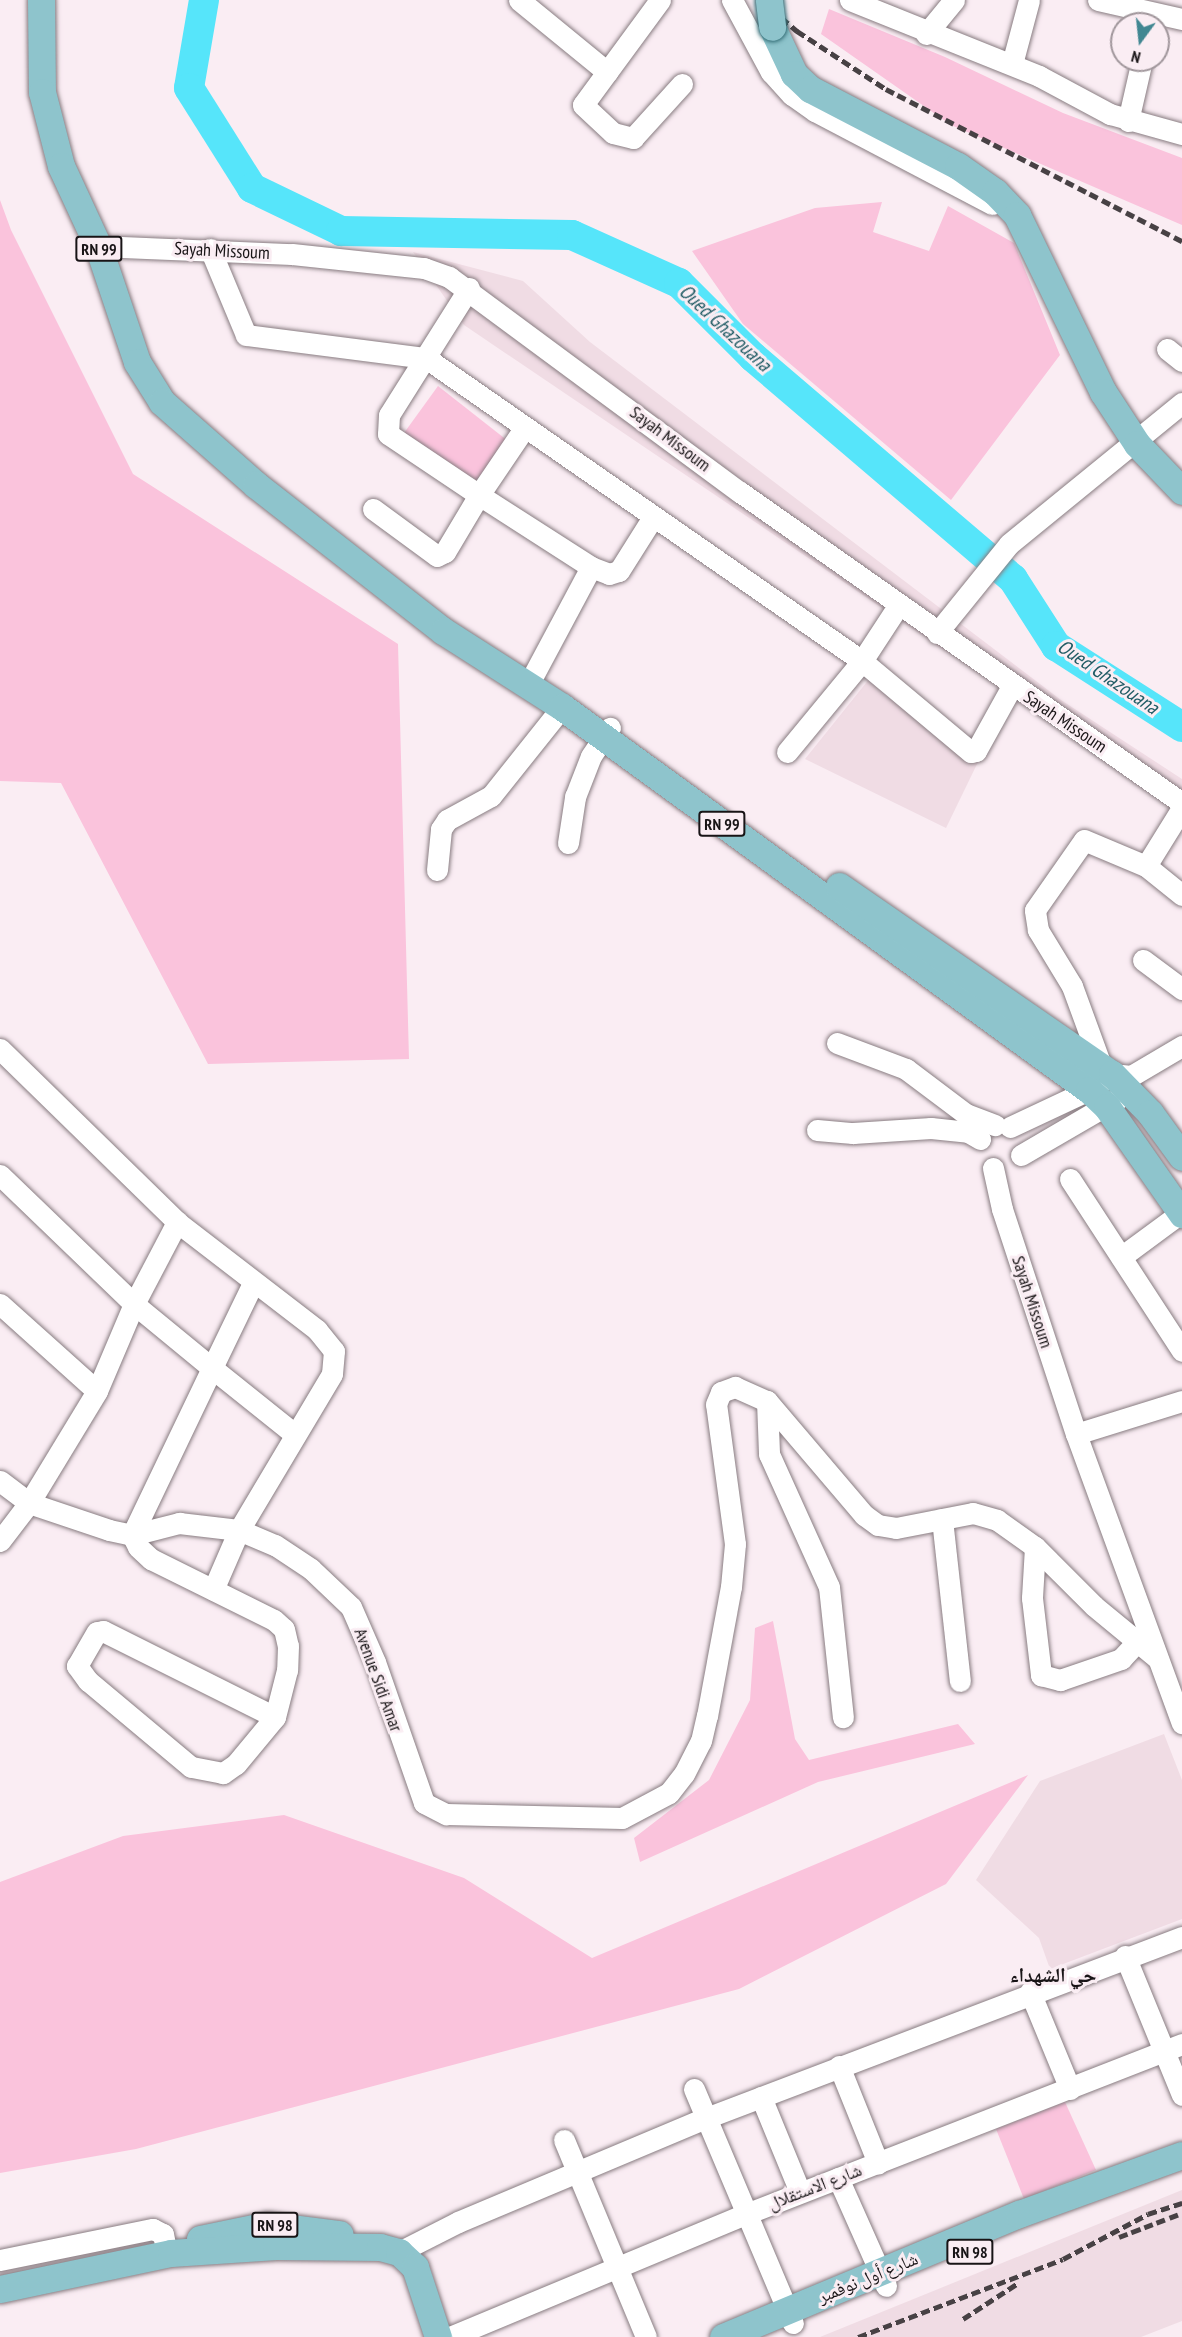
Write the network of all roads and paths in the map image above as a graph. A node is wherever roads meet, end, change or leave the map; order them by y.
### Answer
1 (41, 0) edge
2 (519, 0) edge
3 (660, 0) edge
4 (732, 0) edge
5 (850, 0) edge
6 (954, 0) edge
7 (1029, 0) edge
8 (1098, 0) edge
9 (770, 9) edge
10 (1133, 12) edge
11 (926, 33) junction
12 (1012, 64) junction
13 (607, 72) junction
14 (1139, 72) edge
15 (682, 84) dead end
16 (1128, 121) junction
17 (1182, 134) edge
18 (1032, 241) junction
19 (98, 246) junction
20 (210, 249) junction
21 (469, 288) junction
22 (426, 358) junction
23 (1182, 403) edge
24 (525, 427) junction
25 (1137, 444) junction
26 (1182, 491) edge
27 (479, 495) junction
28 (373, 509) dead end
29 (653, 517) junction
30 (591, 567) junction
31 (898, 606) junction
32 (936, 633) junction
33 (862, 661) junction
34 (530, 681) junction
35 (1012, 686) junction
36 (562, 707) junction
37 (607, 733) junction
38 (787, 752) dead end
39 (1182, 803) edge
40 (1182, 808) edge
41 (568, 843) dead end
42 (1146, 866) junction
43 (437, 870) dead end
44 (1182, 895) edge
45 (1143, 960) dead end
46 (1182, 989) edge
47 (837, 1043) dead end
48 (1182, 1046) edge
49 (0, 1049) edge
50 (1111, 1084) junction
51 (817, 1130) dead end
52 (995, 1130) junction
53 (1021, 1155) junction
54 (1182, 1157) edge
55 (993, 1168) junction
56 (0, 1174) edge
57 (1070, 1179) dead end
58 (1182, 1213) edge
59 (177, 1222) junction
60 (1121, 1257) junction
61 (253, 1283) junction
62 (0, 1304) edge
63 (134, 1304) junction
64 (1182, 1351) edge
65 (212, 1368) junction
66 (97, 1391) junction
67 (767, 1401) junction
68 (1182, 1401) edge
69 (293, 1433) junction
70 (1076, 1434) junction
71 (0, 1481) edge
72 (29, 1503) junction
73 (942, 1519) junction
74 (239, 1530) junction
75 (132, 1535) junction
76 (0, 1541) edge
77 (1035, 1547) junction
78 (213, 1590) junction
79 (1137, 1642) junction
80 (1157, 1658) junction
81 (960, 1681) dead end
82 (275, 1717) junction
83 (843, 1717) dead end
84 (1182, 1724) edge
85 (1182, 1937) edge
86 (1125, 1956) junction
87 (1030, 1992) junction
88 (1174, 2048) edge
89 (839, 2066) junction
90 (694, 2089) dead end
91 (1071, 2089) junction
92 (1182, 2094) edge
93 (761, 2097) junction
94 (706, 2118) junction
95 (564, 2140) dead end
96 (1182, 2155) edge
97 (878, 2163) junction
98 (1182, 2169) edge
99 (578, 2172) junction
100 (838, 2178) junction
101 (800, 2192) junction
102 (746, 2214) junction
103 (390, 2249) junction
104 (169, 2253) junction
105 (0, 2260) edge
106 (615, 2267) junction
107 (883, 2279) junction
108 (0, 2289) edge
109 (791, 2317) junction
110 (441, 2333) edge
111 (646, 2337) edge
112 (723, 2337) edge
113 (759, 2337) edge

1 - 19 main road, RN 99
2 - 13 street
3 - 13 street
4 - 18 street
5 - 11 street
6 - 11 street
7 - 12 street
8 - 10 street
9 - 18 main road
11 - 12 street
12 - 16 street
13 - 15 street
14 - 16 street
16 - 17 street
18 - 25 main road
19 - 20 street, Sayah Missoum
19 - 34 main road, RN 99
20 - 21 street, Sayah Missoum
20 - 22 street
21 - 22 street
21 - 31 street, Sayah Missoum
22 - 24 street
22 - 27 street
23 - 25 street
24 - 27 street
24 - 29 street
25 - 26 main road
25 - 32 street
27 - 28 street
27 - 30 street
29 - 30 street
29 - 33 street
30 - 34 street
31 - 32 street, Sayah Missoum
31 - 33 street
32 - 35 street, Sayah Missoum
33 - 35 street
33 - 38 street
34 - 36 main road, RN 99
34 - 37 main road, RN 99
35 - 39 street, Sayah Missoum
36 - 37 main road, RN 99
36 - 43 street
37 - 41 street
37 - 50 main road, RN 99
40 - 42 street
42 - 44 street
42 - 50 street
45 - 46 street
47 - 52 street
48 - 50 street
49 - 59 street
50 - 52 street
50 - 53 street
50 - 54 main road, RN 99
50 - 58 main road, RN 99
51 - 52 street
52 - 53 street
52 - 55 street
53 - 55 street
55 - 70 street, Sayah Missoum
56 - 63 street
57 - 60 street
58 - 60 street
59 - 61 street
59 - 63 street
60 - 64 street
61 - 65 street
61 - 69 street
62 - 66 street
63 - 65 street
63 - 66 street
65 - 69 street
65 - 75 street
66 - 72 street
67 - 73 street
67 - 74 street, Avenue Sidi Amar
67 - 83 street
68 - 70 street
69 - 74 street
70 - 80 street, Sayah Missoum
71 - 72 street
72 - 75 street
72 - 76 street
73 - 77 street
73 - 81 street
74 - 75 street, Avenue Sidi Amar
74 - 78 street
75 - 78 street
77 - 79 street
77 - 79 street
78 - 82 street
79 - 80 street
80 - 84 street, Sayah Missoum
82 - 82 street
85 - 86 street
86 - 87 street
86 - 88 street
87 - 89 street
87 - 91 street
88 - 91 street, شارع الاستقلال
88 - 92 street
89 - 93 street
89 - 97 street
90 - 94 street
91 - 97 street, شارع الاستقلال
93 - 94 street
93 - 101 street
94 - 99 street
94 - 102 street
95 - 99 street
96 - 107 main road, شارع أول نوفمبر / RN 98
97 - 100 street, شارع الاستقلال
98 - 107 main road, شارع أول نوفمبر / RN 98
99 - 103 street
99 - 106 street
100 - 101 street, شارع الاستقلال
100 - 107 street
101 - 102 street, شارع الاستقلال
102 - 106 street, شارع الاستقلال
102 - 109 street
103 - 104 main road, RN 98
103 - 110 main road
104 - 105 street
104 - 108 main road, RN 98
106 - 110 street, شارع الاستقلال
106 - 111 street
107 - 109 main road, شارع أول نوفمبر / RN 98
109 - 112 main road, شارع أول نوفمبر / RN 98
109 - 113 main road, شارع أول نوفمبر / RN 98

